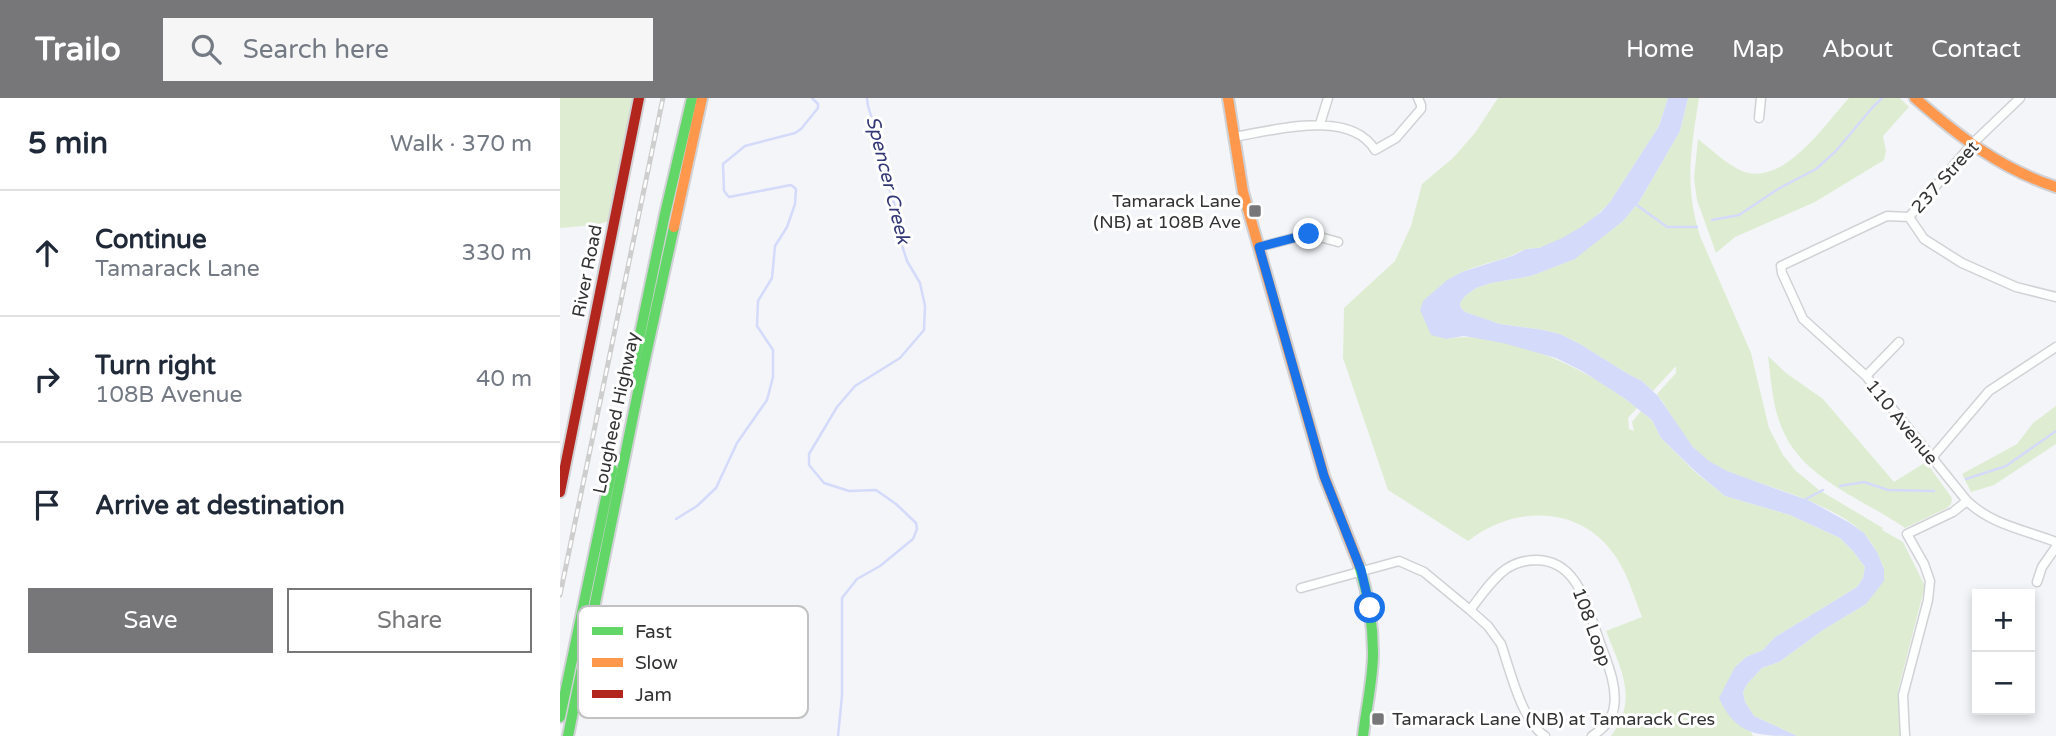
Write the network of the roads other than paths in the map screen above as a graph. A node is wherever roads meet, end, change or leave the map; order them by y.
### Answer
1 (639, 98) edge
2 (692, 98) edge
3 (702, 98) edge
4 (1228, 98) edge
5 (1328, 98) edge
6 (1418, 98) edge
7 (1761, 98) edge
8 (1915, 98) edge
9 (2020, 98) edge
10 (1759, 118) dead end
11 (1320, 124) junction
12 (1233, 137) junction
13 (1972, 144) junction
14 (2056, 187) edge
15 (1909, 217) junction
16 (1338, 242) dead end
17 (1259, 247) junction
18 (1781, 266) joint
19 (2056, 297) edge
20 (1899, 342) dead end
21 (2056, 347) edge
22 (1866, 376) junction
23 (1931, 459) junction
24 (560, 492) edge
25 (1967, 501) junction
26 (2056, 545) edge
27 (1361, 570) junction
28 (2037, 582) dead end
29 (1301, 588) dead end
30 (583, 606) edge
31 (594, 606) edge
32 (1471, 610) junction
33 (578, 630) edge
34 (578, 686) edge
35 (560, 717) edge
36 (568, 736) edge
37 (1363, 736) edge
38 (1545, 736) edge
39 (1592, 736) edge
40 (1905, 736) edge

1 - 24 main road, River Road
2 - 30 main road, Lougheed Highway
3 - 31 main road, Lougheed Highway
4 - 12 main road
5 - 11 street
6 - 11 street
7 - 10 street
8 - 13 main road
9 - 13 street, 237 Street
11 - 12 street
12 - 17 main road
13 - 14 main road
13 - 15 street, 237 Street
15 - 18 street, 237 Street
15 - 19 street
16 - 17 street
17 - 27 main road
18 - 22 street, 110 Avenue
20 - 22 street
21 - 23 street
22 - 23 street, 110 Avenue
23 - 25 street, 110 Avenue
25 - 26 street, 110 Avenue
25 - 40 street
26 - 28 street
27 - 29 street
27 - 32 street
27 - 37 main road
32 - 38 street
32 - 39 street, 108 Loop
33 - 35 main road, Lougheed Highway
34 - 36 main road, Lougheed Highway

